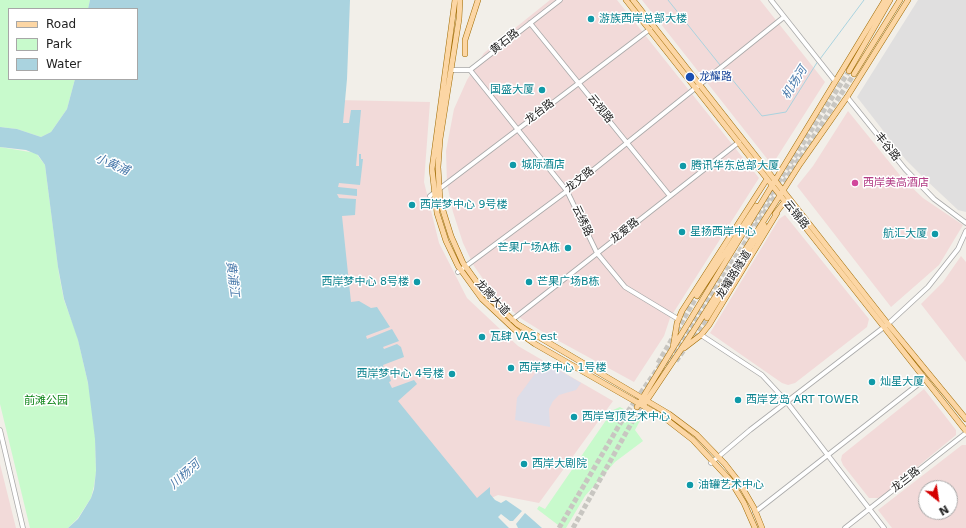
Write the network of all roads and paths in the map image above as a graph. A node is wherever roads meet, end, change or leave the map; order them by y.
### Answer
1 (455, 0) edge
2 (460, 0) edge
3 (478, 0) edge
4 (560, 0) edge
5 (626, 0) edge
6 (633, 0) edge
7 (771, 0) edge
8 (886, 0) edge
9 (890, 0) edge
10 (900, 0) edge
11 (908, 0) edge
12 (784, 17) junction
13 (530, 23) junction
14 (650, 29) junction
15 (465, 54) dead end
16 (449, 70) junction
17 (470, 70) junction
18 (835, 81) junction
19 (578, 83) junction
20 (698, 86) junction
21 (848, 97) junction
22 (518, 128) junction
23 (739, 142) junction
24 (627, 143) junction
25 (768, 179) junction
26 (773, 182) junction
27 (761, 189) junction
28 (567, 191) junction
29 (768, 191) junction
30 (434, 193) junction
31 (782, 193) junction
32 (670, 196) junction
33 (785, 201) junction
34 (751, 211) junction
35 (774, 211) junction
36 (966, 224) edge
37 (966, 231) edge
38 (597, 253) junction
39 (466, 267) junction
40 (459, 271) junction
41 (697, 296) tunnel mouth
42 (707, 318) tunnel mouth
43 (678, 319) junction
44 (512, 320) junction
45 (886, 325) junction
46 (701, 335) junction
47 (673, 348) junction
48 (671, 362) junction
49 (925, 379) junction
50 (645, 399) junction
51 (786, 401) junction
52 (640, 405) junction
53 (966, 418) edge
54 (0, 430) edge
55 (966, 432) edge
56 (718, 456) junction
57 (828, 456) junction
58 (712, 462) junction
59 (869, 509) junction
60 (755, 512) junction
61 (23, 528) edge
62 (756, 528) edge
63 (762, 528) edge
64 (845, 528) edge
65 (884, 528) edge

1 - 16 main road, 龙腾大道
2 - 16 main road, 龙腾大道
3 - 15 main road
4 - 13 street, 黄石路
5 - 14 main road, 云锦路
6 - 20 main road, 云锦路
7 - 12 street
8 - 18 main road
9 - 10 main road
11 - 21 main road
12 - 18 street
12 - 20 street, 龙文路
13 - 17 street, 黄石路
13 - 19 street, 云视路
14 - 19 street, 龙台路
14 - 20 main road, 云锦路
16 - 17 street
16 - 30 main road, 龙腾大道
17 - 22 street, 云绣路
18 - 26 main road
19 - 22 street, 龙台路
19 - 24 street, 云视路
20 - 23 main road, 云锦路
20 - 24 street, 龙文路
20 - 26 main road, 云锦路
21 - 31 main road
21 - 36 street, 丰谷路
22 - 28 street, 云绣路
22 - 30 street, 龙台路
23 - 25 main road, 云锦路
23 - 32 street, 龙爱路
24 - 28 street, 龙文路
24 - 32 street, 云视路
25 - 26 main road, 云锦路
25 - 27 main road
26 - 29 main road
26 - 31 main road, 云锦路
27 - 34 main road, 龙耀路隧道
27 - 43 main road
28 - 38 street, 云绣路
28 - 39 street, 龙文路
29 - 34 main road, 龙耀路隧道
29 - 47 main road
30 - 39 main road, 龙腾大道
30 - 40 main road, 龙腾大道
31 - 33 main road, 云锦路
31 - 35 main road
31 - 45 main road, 云锦路
32 - 38 street, 龙爱路
33 - 35 main road, 龙耀路隧道
33 - 45 main road, 云锦路
34 - 41 main road, 龙耀路隧道
35 - 42 main road, 龙耀路隧道
35 - 46 main road
35 - 48 main road
37 - 45 street
38 - 43 street, 云绣路
38 - 44 street, 龙爱路
39 - 40 street, 龙文路
39 - 44 main road, 龙腾大道
40 - 52 main road, 龙腾大道
43 - 47 main road
44 - 50 main road, 龙腾大道
45 - 49 main road, 云锦路
45 - 51 street
45 - 53 main road, 云锦路
46 - 48 main road
46 - 51 street
47 - 50 main road
48 - 50 main road
49 - 55 main road, 云锦路
49 - 57 street
50 - 52 main road
50 - 56 main road, 龙腾大道
51 - 56 street
51 - 57 street
52 - 58 main road, 龙腾大道
54 - 61 street
55 - 59 street, 龙兰路
56 - 58 street
56 - 60 main road, 龙腾大道
57 - 59 street
57 - 60 street
58 - 62 main road, 龙腾大道
59 - 64 street, 龙兰路
59 - 65 street
60 - 63 main road, 龙腾大道

